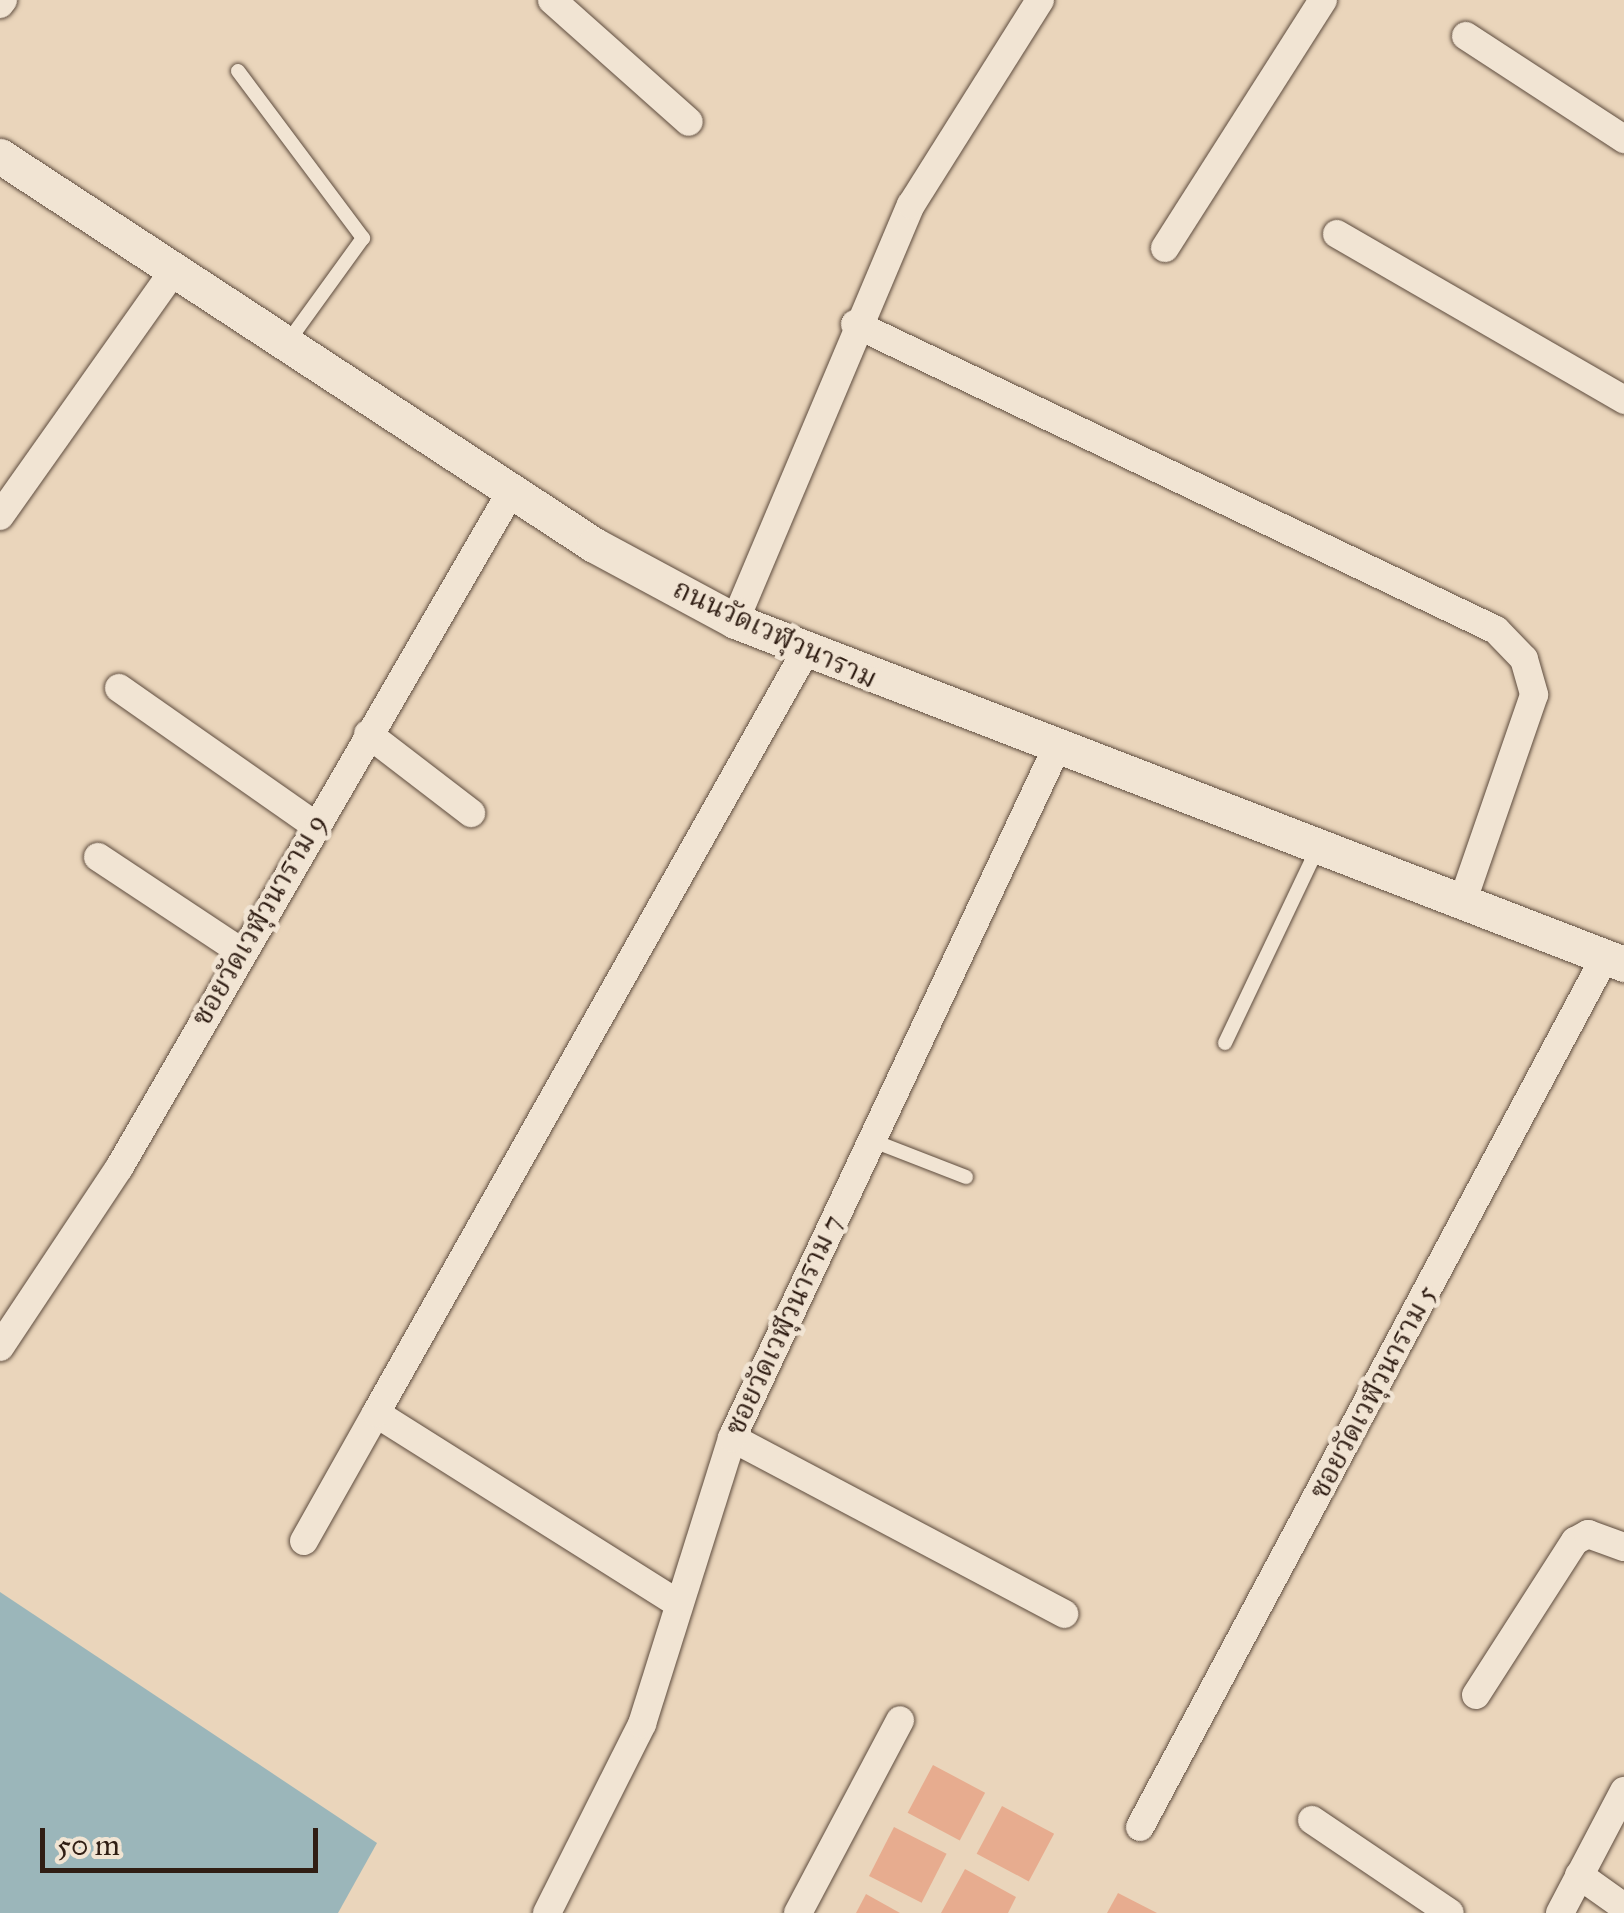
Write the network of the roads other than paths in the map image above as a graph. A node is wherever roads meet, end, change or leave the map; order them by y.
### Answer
1 (552, 0) edge
2 (1040, 0) edge
3 (1323, 0) edge
4 (1466, 36) dead end
5 (238, 71) dead end
6 (689, 122) dead end
7 (1624, 139) edge
8 (0, 156) edge
9 (1337, 234) dead end
10 (1165, 248) dead end
11 (174, 270) junction
12 (855, 324) junction
13 (287, 343) junction
14 (1624, 400) edge
15 (512, 490) junction
16 (0, 516) edge
17 (735, 621) junction
18 (804, 654) junction
19 (118, 688) dead end
20 (368, 734) junction
21 (1056, 748) junction
22 (471, 814) dead end
23 (313, 824) junction
24 (1319, 846) junction
25 (98, 857) dead end
26 (1463, 900) junction
27 (240, 951) junction
28 (1614, 960) edge
29 (1224, 1043) dead end
30 (870, 1140) junction
31 (966, 1177) dead end
32 (0, 1348) edge
33 (376, 1412) junction
34 (732, 1438) junction
35 (304, 1540) dead end
36 (1624, 1547) edge
37 (674, 1601) junction
38 (1064, 1614) dead end
39 (1476, 1695) dead end
40 (900, 1720) dead end
41 (1624, 1791) edge
42 (1312, 1820) dead end
43 (1140, 1828) dead end
44 (1580, 1875) junction
45 (1624, 1907) edge
46 (547, 1913) edge
47 (798, 1913) edge
48 (1450, 1913) edge
49 (1560, 1913) edge

1 - 6 street
2 - 12 street
3 - 10 street
4 - 7 street
5 - 13 lane
8 - 11 street, ถนนวัดเวฬุวนาราม
9 - 14 street
11 - 13 street, ถนนวัดเวฬุวนาราม
11 - 16 street
12 - 17 street
12 - 26 street
13 - 15 street, ถนนวัดเวฬุวนาราม
15 - 17 street, ถนนวัดเวฬุวนาราม
15 - 20 street, ซอยวัดเวฬุวนาราม 9
17 - 18 street, ถนนวัดเวฬุวนาราม
18 - 21 street, ถนนวัดเวฬุวนาราม
18 - 33 street
19 - 23 street
20 - 22 street
20 - 23 street, ซอยวัดเวฬุวนาราม 9
21 - 24 street, ถนนวัดเวฬุวนาราม
21 - 30 street, ซอยวัดเวฬุวนาราม 7
23 - 27 street, ซอยวัดเวฬุวนาราม 9
24 - 26 street, ถนนวัดเวฬุวนาราม
24 - 29 lane
25 - 27 street
26 - 28 street, ถนนวัดเวฬุวนาราม
27 - 32 street, ซอยวัดเวฬุวนาราม 9
28 - 43 street, ซอยวัดเวฬุวนาราม 5
30 - 31 lane
30 - 34 street, ซอยวัดเวฬุวนาราม 7
33 - 35 street
33 - 37 street
34 - 37 street, ซอยวัดเวฬุวนาราม 7
34 - 38 street
36 - 39 street
37 - 46 street, ซอยวัดเวฬุวนาราม 7
40 - 47 street
41 - 44 street
42 - 48 street
44 - 45 street
44 - 49 street

